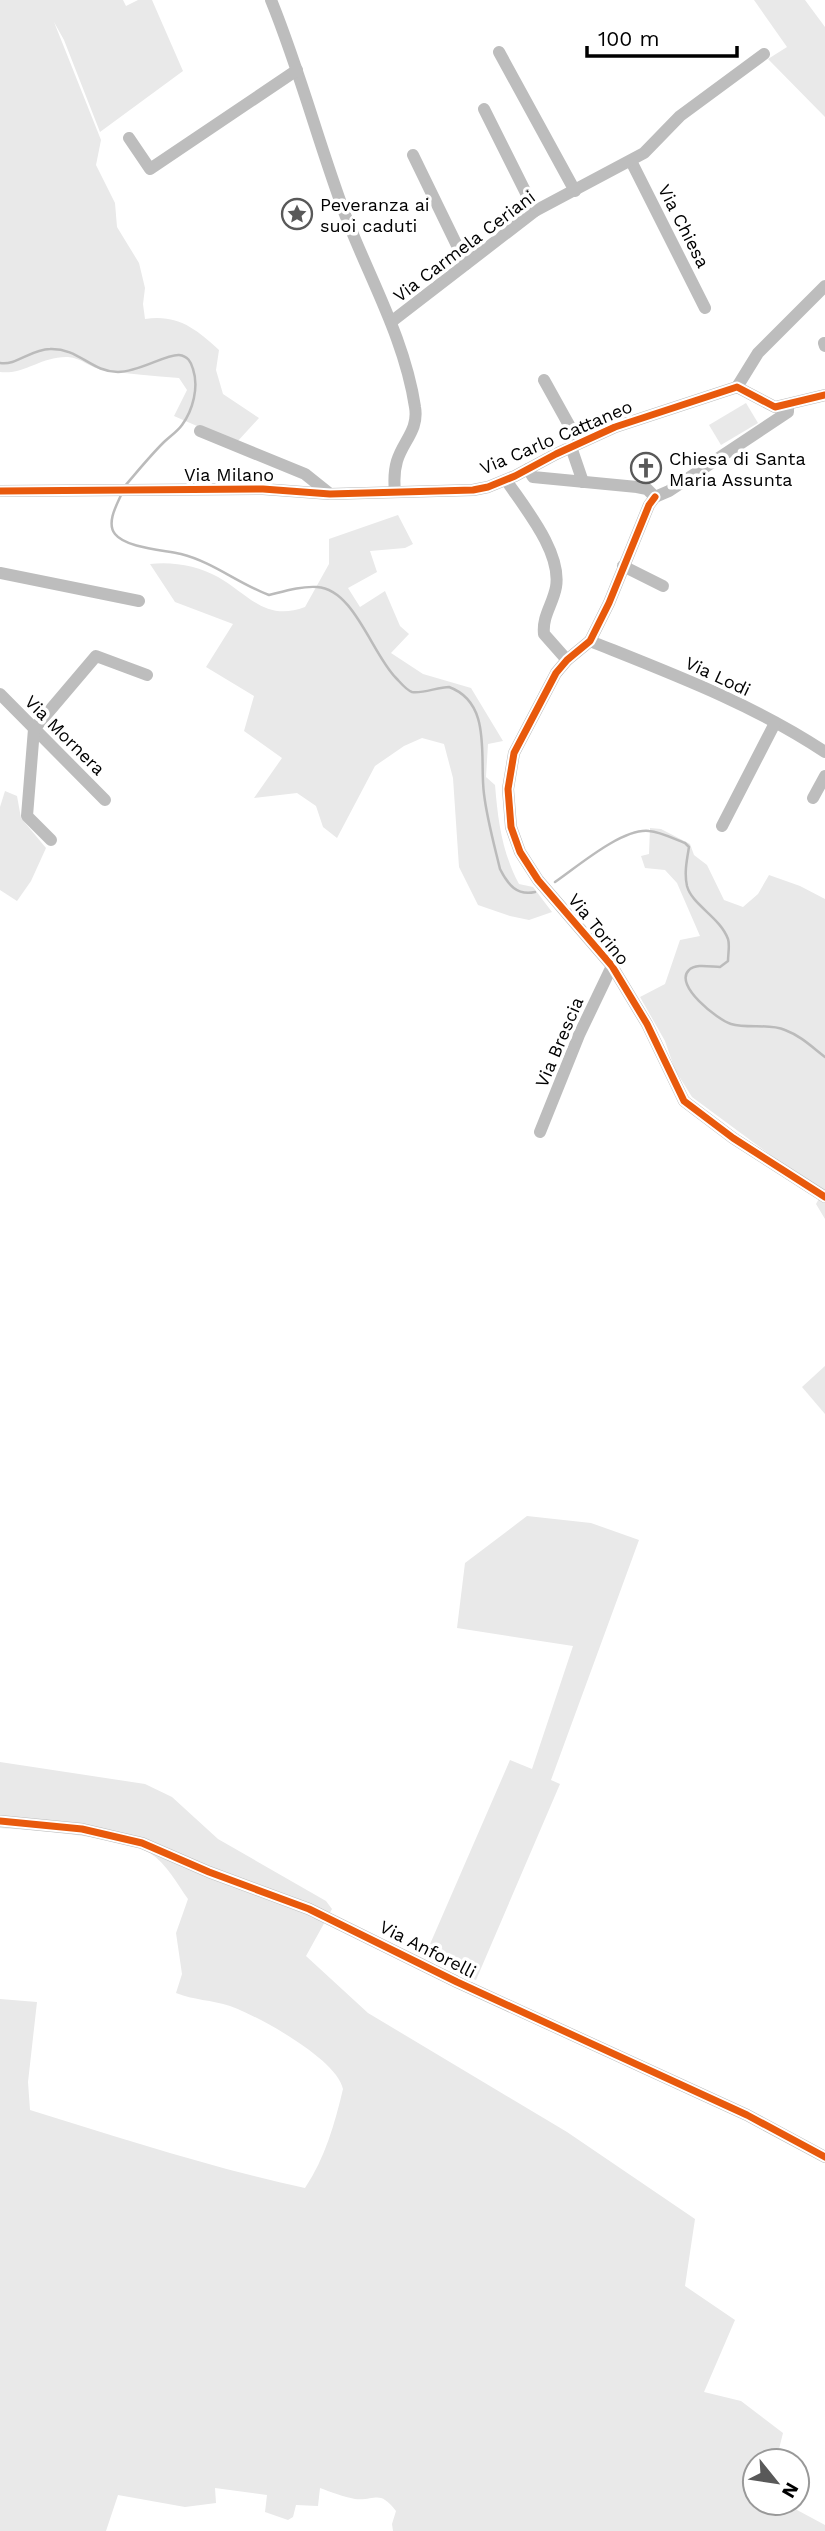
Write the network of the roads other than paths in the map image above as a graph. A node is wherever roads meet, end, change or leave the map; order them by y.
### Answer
1 (271, 0) edge
2 (499, 52) dead end
3 (764, 54) dead end
4 (297, 70) junction
5 (484, 109) dead end
6 (129, 138) dead end
7 (413, 155) dead end
8 (631, 161) junction
9 (575, 191) junction
10 (535, 211) junction
11 (466, 264) junction
12 (825, 286) edge
13 (705, 308) dead end
14 (391, 322) junction
15 (544, 380) dead end
16 (737, 387) junction
17 (825, 395) edge
18 (788, 405) junction
19 (200, 431) dead end
20 (575, 445) junction
21 (528, 469) junction
22 (506, 480) junction
23 (583, 482) junction
24 (0, 491) edge
25 (395, 492) junction
26 (458, 492) joint
27 (331, 494) junction
28 (655, 497) junction
29 (623, 566) junction
30 (0, 573) edge
31 (663, 586) dead end
32 (139, 601) dead end
33 (590, 641) junction
34 (567, 660) junction
35 (147, 675) dead end
36 (0, 695) edge
37 (775, 723) junction
38 (34, 729) junction
39 (825, 752) edge
40 (825, 776) edge
41 (813, 798) dead end
42 (105, 800) dead end
43 (722, 826) dead end
44 (51, 840) dead end
45 (612, 966) junction
46 (540, 1132) dead end
47 (825, 1197) edge
48 (0, 1821) edge
49 (825, 2157) edge

1 - 4 street
2 - 9 street
3 - 8 street, Via Carmela Ceriani
4 - 6 street
4 - 14 street
5 - 10 street
7 - 11 street
8 - 9 street, Via Carmela Ceriani
8 - 13 street, Via Chiesa
9 - 10 street, Via Carmela Ceriani
10 - 11 street, Via Carmela Ceriani
11 - 14 street, Via Carmela Ceriani
12 - 16 street
14 - 25 street
15 - 20 street
16 - 18 street
16 - 20 street, Via Carlo Cattaneo
17 - 18 street
18 - 28 street
19 - 27 street
20 - 21 street, Via Carlo Cattaneo
20 - 23 street
21 - 22 street, Via Carlo Cattaneo
21 - 23 street
22 - 26 street, Via Carlo Cattaneo
22 - 34 street
23 - 28 street
24 - 27 street, Via Milano
25 - 26 street, Via Milano
25 - 27 street, Via Milano
28 - 29 street
29 - 31 street
29 - 33 street
30 - 32 street
33 - 34 street, Via Torino
33 - 37 street, Via Lodi
34 - 45 street, Via Torino
35 - 38 street
36 - 38 street, Via Mornera
37 - 39 street, Via Lodi
37 - 43 street
38 - 42 street, Via Mornera
38 - 44 street
40 - 41 street
45 - 46 street, Via Brescia
45 - 47 street, Via Torino
48 - 49 street, Via Anforelli

